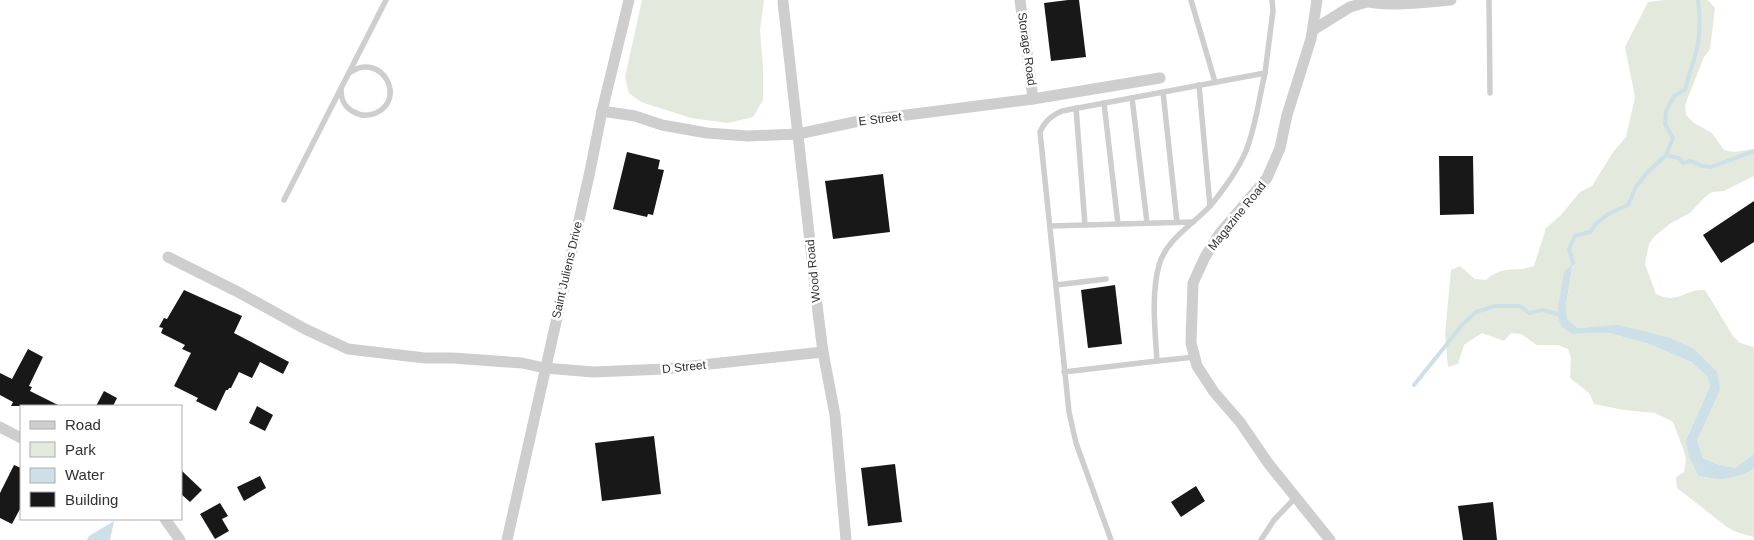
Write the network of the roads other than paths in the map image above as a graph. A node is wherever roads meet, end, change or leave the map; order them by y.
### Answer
1 (386, 0) edge
2 (629, 0) edge
3 (1020, 0) edge
4 (1191, 0) edge
5 (1272, 0) edge
6 (1317, 0) edge
7 (1451, 0) edge
8 (1489, 0) edge
9 (1364, 1) edge
10 (783, 2) dead end
11 (1313, 30) junction
12 (349, 73) junction
13 (1265, 73) junction
14 (1160, 78) dead end
15 (1216, 82) junction
16 (1199, 85) junction
17 (341, 88) junction
18 (1163, 92) junction
19 (1490, 93) dead end
20 (1132, 98) junction
21 (1033, 99) junction
22 (1104, 103) junction
23 (1076, 108) junction
24 (602, 111) junction
25 (798, 134) junction
26 (284, 200) dead end
27 (1210, 206) junction
28 (1177, 222) junction
29 (1193, 222) junction
30 (1146, 223) junction
31 (1118, 224) junction
32 (1085, 225) junction
33 (1050, 226) junction
34 (168, 256) dead end
35 (1106, 279) dead end
36 (1056, 284) junction
37 (823, 352) junction
38 (1195, 357) junction
39 (1157, 361) junction
40 (545, 368) junction
41 (1064, 372) junction
42 (1, 430) edge
43 (20, 438) edge
44 (1297, 497) junction
45 (166, 520) edge
46 (180, 540) edge
47 (507, 540) edge
48 (846, 540) edge
49 (1111, 540) edge
50 (1261, 540) edge
51 (1330, 540) edge

1 - 12 lane
2 - 24 street, Saint Juliens Drive
3 - 21 street, Storage Road
4 - 15 lane
5 - 13 lane
6 - 11 street, Magazine Road
7 - 9 street
8 - 19 lane
9 - 11 street
10 - 25 street, Wood Road
11 - 38 street, Magazine Road
12 - 17 lane
12 - 17 lane
13 - 15 lane
13 - 27 lane
14 - 21 street, E Street
15 - 16 lane
16 - 18 lane
16 - 27 lane
17 - 26 lane
18 - 20 lane
18 - 28 lane
20 - 22 lane
20 - 30 lane
21 - 25 street, E Street
22 - 23 lane
22 - 31 lane
23 - 32 lane
23 - 33 lane
24 - 25 street, E Street
24 - 40 street, Saint Juliens Drive
25 - 37 street, Wood Road
27 - 29 lane
28 - 29 lane
28 - 30 lane
29 - 39 lane
30 - 31 lane
31 - 32 lane
32 - 33 lane
33 - 36 lane
34 - 40 street, D Street
35 - 36 lane
36 - 41 lane
37 - 40 street, D Street
37 - 48 street, Wood Road
38 - 39 lane
38 - 44 street, Magazine Road
39 - 41 lane
40 - 47 street, Saint Juliens Drive
41 - 49 lane
42 - 43 street
44 - 50 lane
44 - 51 street, Magazine Road
45 - 46 street

